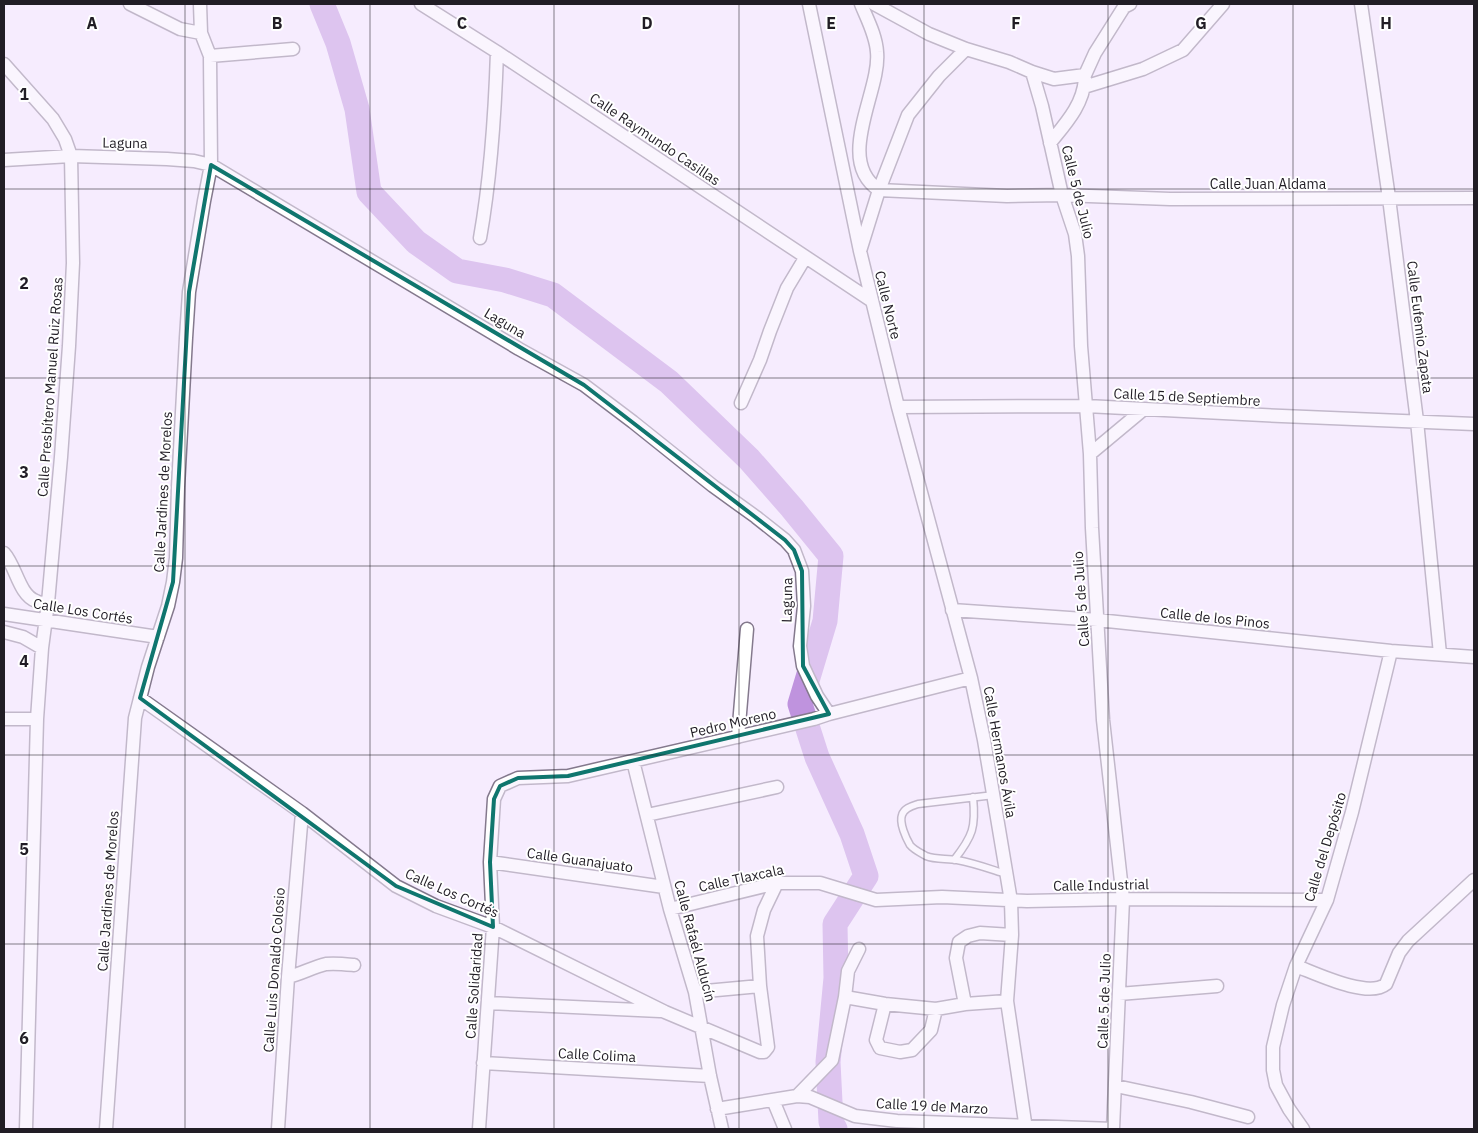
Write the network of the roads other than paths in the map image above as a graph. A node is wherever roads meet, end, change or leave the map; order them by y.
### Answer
1 (130, 4) edge
2 (200, 4) edge
3 (421, 4) edge
4 (809, 4) edge
5 (861, 4) edge
6 (874, 4) edge
7 (1130, 4) edge
8 (1223, 4) edge
9 (1360, 4) edge
10 (200, 33) junction
11 (294, 49) dead end
12 (966, 49) junction
13 (497, 52) junction
14 (210, 56) junction
15 (4, 64) edge
16 (1032, 72) junction
17 (1085, 81) junction
18 (1050, 143) junction
19 (71, 156) junction
20 (4, 160) edge
21 (211, 165) junction
22 (879, 190) junction
23 (1062, 195) junction
24 (1389, 198) junction
25 (1474, 198) edge
26 (480, 238) dead end
27 (860, 251) junction
28 (805, 258) junction
29 (872, 301) junction
30 (741, 403) dead end
31 (1086, 406) junction
32 (898, 407) junction
33 (1144, 409) junction
34 (1416, 421) junction
35 (1474, 424) edge
36 (1090, 454) junction
37 (4, 553) edge
38 (48, 603) junction
39 (952, 610) junction
40 (4, 614) edge
41 (45, 620) junction
42 (1098, 620) junction
43 (747, 629) dead end
44 (4, 632) edge
45 (158, 637) junction
46 (42, 648) junction
47 (1391, 651) junction
48 (1440, 654) junction
49 (1474, 657) edge
50 (971, 678) junction
51 (140, 698) junction
52 (829, 714) junction
53 (37, 719) junction
54 (4, 720) edge
55 (738, 737) junction
56 (633, 761) junction
57 (500, 786) joint
58 (777, 787) dead end
59 (994, 795) junction
60 (973, 797) junction
61 (302, 813) junction
62 (647, 815) junction
63 (954, 860) junction
64 (490, 862) junction
65 (1006, 874) junction
66 (1474, 880) edge
67 (777, 884) junction
68 (664, 887) junction
69 (1123, 899) junction
70 (876, 900) joint
71 (1327, 900) junction
72 (1011, 901) junction
73 (670, 909) junction
74 (493, 927) junction
75 (1012, 936) junction
76 (859, 949) dead end
77 (354, 965) dead end
78 (1296, 966) junction
79 (288, 977) junction
80 (760, 986) junction
81 (1217, 986) dead end
82 (695, 992) junction
83 (1120, 994) junction
84 (845, 997) junction
85 (1007, 1001) junction
86 (488, 1003) junction
87 (885, 1004) junction
88 (965, 1004) junction
89 (936, 1009) junction
90 (665, 1012) junction
91 (701, 1028) junction
92 (483, 1063) junction
93 (710, 1076) junction
94 (1116, 1086) junction
95 (805, 1093) junction
96 (773, 1100) junction
97 (717, 1109) junction
98 (1248, 1117) dead end
99 (1026, 1127) edge
100 (26, 1129) edge
101 (106, 1129) edge
102 (278, 1129) edge
103 (479, 1129) edge
104 (722, 1129) edge
105 (784, 1129) edge
106 (1113, 1129) edge
107 (1302, 1129) edge

1 - 10 street
2 - 10 street, Calle Jardines de Morelos
3 - 13 street, Calle Raymundo Casillas
4 - 27 street, Calle Norte
5 - 22 street
6 - 12 street
7 - 17 street
8 - 17 street
9 - 24 street, Calle Eufemio Zapata
10 - 14 street, Calle Jardines de Morelos
11 - 14 street
12 - 16 street
12 - 22 street
13 - 26 street
13 - 28 street, Calle Raymundo Casillas
14 - 21 street, Calle Jardines de Morelos
15 - 19 street
16 - 17 street
16 - 18 street, Calle 5 de Julio
17 - 18 street
18 - 23 street, Calle 5 de Julio
19 - 20 street, Laguna
19 - 21 street, Laguna
19 - 38 street, Calle Presbítero Manuel Ruiz Rosas
21 - 45 street, Calle Jardines de Morelos
21 - 52 street, Laguna
22 - 23 street, Calle Juan Aldama
22 - 27 street
23 - 24 street, Calle Juan Aldama
23 - 31 street, Calle 5 de Julio
24 - 25 street, Calle Juan Aldama
24 - 34 street, Calle Eufemio Zapata
27 - 29 street, Calle Norte
28 - 29 street, Calle Raymundo Casillas
28 - 30 street
29 - 32 street, Calle Norte
31 - 32 street, Calle 15 de Septiembre
31 - 33 street, Calle 15 de Septiembre
31 - 36 street, Calle 5 de Julio
32 - 39 street, Calle Norte
33 - 34 street, Calle 15 de Septiembre
33 - 36 street
34 - 35 street, Calle 15 de Septiembre
34 - 48 street, Calle Eufemio Zapata
36 - 42 street, Calle 5 de Julio
37 - 38 street
38 - 41 street, Calle Presbítero Manuel Ruiz Rosas
39 - 42 street, Calle de los Pinos
39 - 50 street, Calle Hermanos Ávila
40 - 41 street, Calle Los Cortés
41 - 45 street, Calle Los Cortés
41 - 46 street, Calle Presbítero Manuel Ruiz Rosas
42 - 47 street, Calle de los Pinos
42 - 69 street, Calle 5 de Julio
43 - 55 street
44 - 46 street
45 - 51 street, Calle Jardines de Morelos
46 - 53 street, Calle Presbítero Manuel Ruiz Rosas
47 - 48 street, Calle de los Pinos
47 - 71 street, Calle del Depósito
48 - 49 street, Calle de los Pinos
50 - 52 street, Pedro Moreno
50 - 59 street, Calle Hermanos Ávila
51 - 61 street, Calle Los Cortés
51 - 101 street, Calle Jardines de Morelos
52 - 55 street, Pedro Moreno
53 - 54 street
53 - 100 street, Calle Presbítero Manuel Ruiz Rosas
55 - 56 street, Pedro Moreno
56 - 57 street, Pedro Moreno
56 - 62 street, Calle Rafaél Alducín
57 - 64 street, Calle Solidaridad
58 - 62 street
59 - 60 lane
59 - 65 street, Calle Hermanos Ávila
60 - 63 lane
60 - 63 lane
61 - 74 street, Calle Los Cortés
61 - 79 street, Calle Luis Donaldo Colosio
62 - 68 street, Calle Rafaél Alducín
63 - 65 lane
64 - 68 street, Calle Guanajuato
64 - 74 street, Calle Solidaridad
65 - 72 street, Calle Hermanos Ávila
66 - 78 street
67 - 70 street, Calle Tlaxcala
67 - 73 street, Calle Tlaxcala
67 - 80 street
68 - 73 street, Calle Rafaél Alducín
69 - 71 street, Calle Industrial
69 - 72 street, Calle Industrial
69 - 83 street, Calle 5 de Julio
70 - 72 street, Calle Industrial
71 - 78 street, Calle del Depósito
72 - 75 street, Calle Hermanos Ávila
73 - 82 street, Calle Rafaél Alducín
74 - 86 street, Calle Solidaridad
74 - 90 street, Calle Los Cortés
75 - 85 street, Calle Hermanos Ávila
75 - 88 street
76 - 84 street
77 - 79 street
78 - 107 street, Calle del Depósito
79 - 102 street, Calle Luis Donaldo Colosio
80 - 82 street
80 - 91 street, Calle Los Cortés
81 - 83 street
82 - 91 street, Calle Rafaél Alducín
83 - 94 street, Calle 5 de Julio
84 - 87 street
84 - 95 street
85 - 88 street
85 - 99 street, Calle Hermanos Ávila
86 - 90 street
86 - 92 street, Calle Solidaridad
87 - 89 street
87 - 89 street
88 - 89 street
90 - 91 street, Calle Los Cortés
91 - 93 street, Calle Rafaél Alducín
92 - 93 street, Calle Colima
92 - 103 street, Calle Solidaridad
93 - 97 street, Calle Rafaél Alducín
94 - 98 street
94 - 106 street, Calle 5 de Julio
95 - 96 street
95 - 99 street, Calle 19 de Marzo
96 - 97 street
96 - 105 street
97 - 104 street, Calle Rafaél Alducín
99 - 106 street, Calle 19 de Marzo

